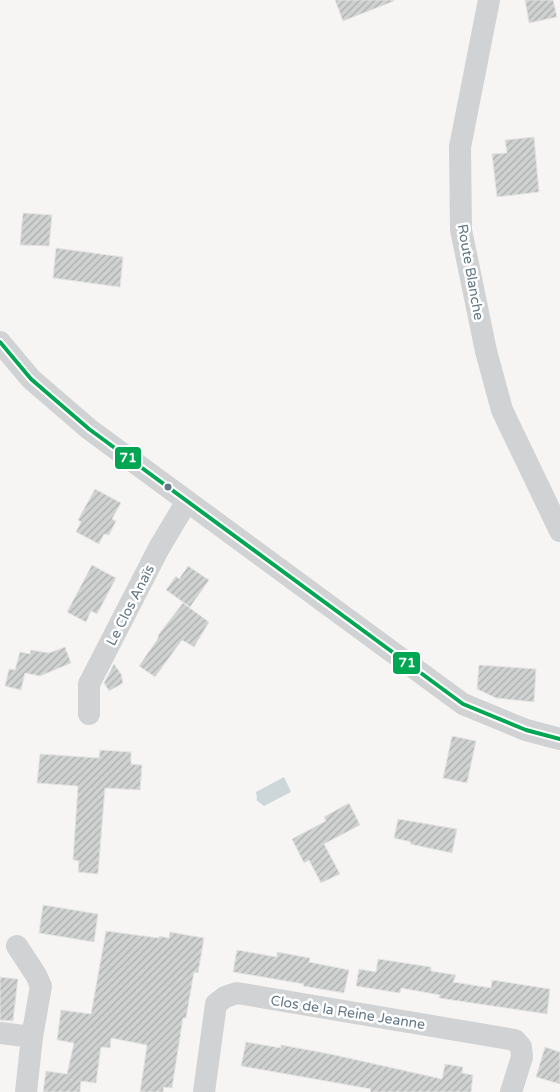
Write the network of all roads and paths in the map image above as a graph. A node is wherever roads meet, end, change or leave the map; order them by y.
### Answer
1 (489, 0) edge
2 (0, 342) edge
3 (187, 501) junction
4 (560, 531) edge
5 (89, 714) dead end
6 (560, 739) edge
7 (17, 946) dead end
8 (0, 1033) edge
9 (32, 1037) junction
10 (26, 1092) edge
11 (204, 1092) edge
12 (511, 1092) edge

1 - 4 street, Route Blanche
2 - 3 street
3 - 5 street, Le Clos Anaïs
3 - 6 street
7 - 9 street
8 - 9 street
9 - 10 street
11 - 12 street, Clos de la Reine Jeanne

